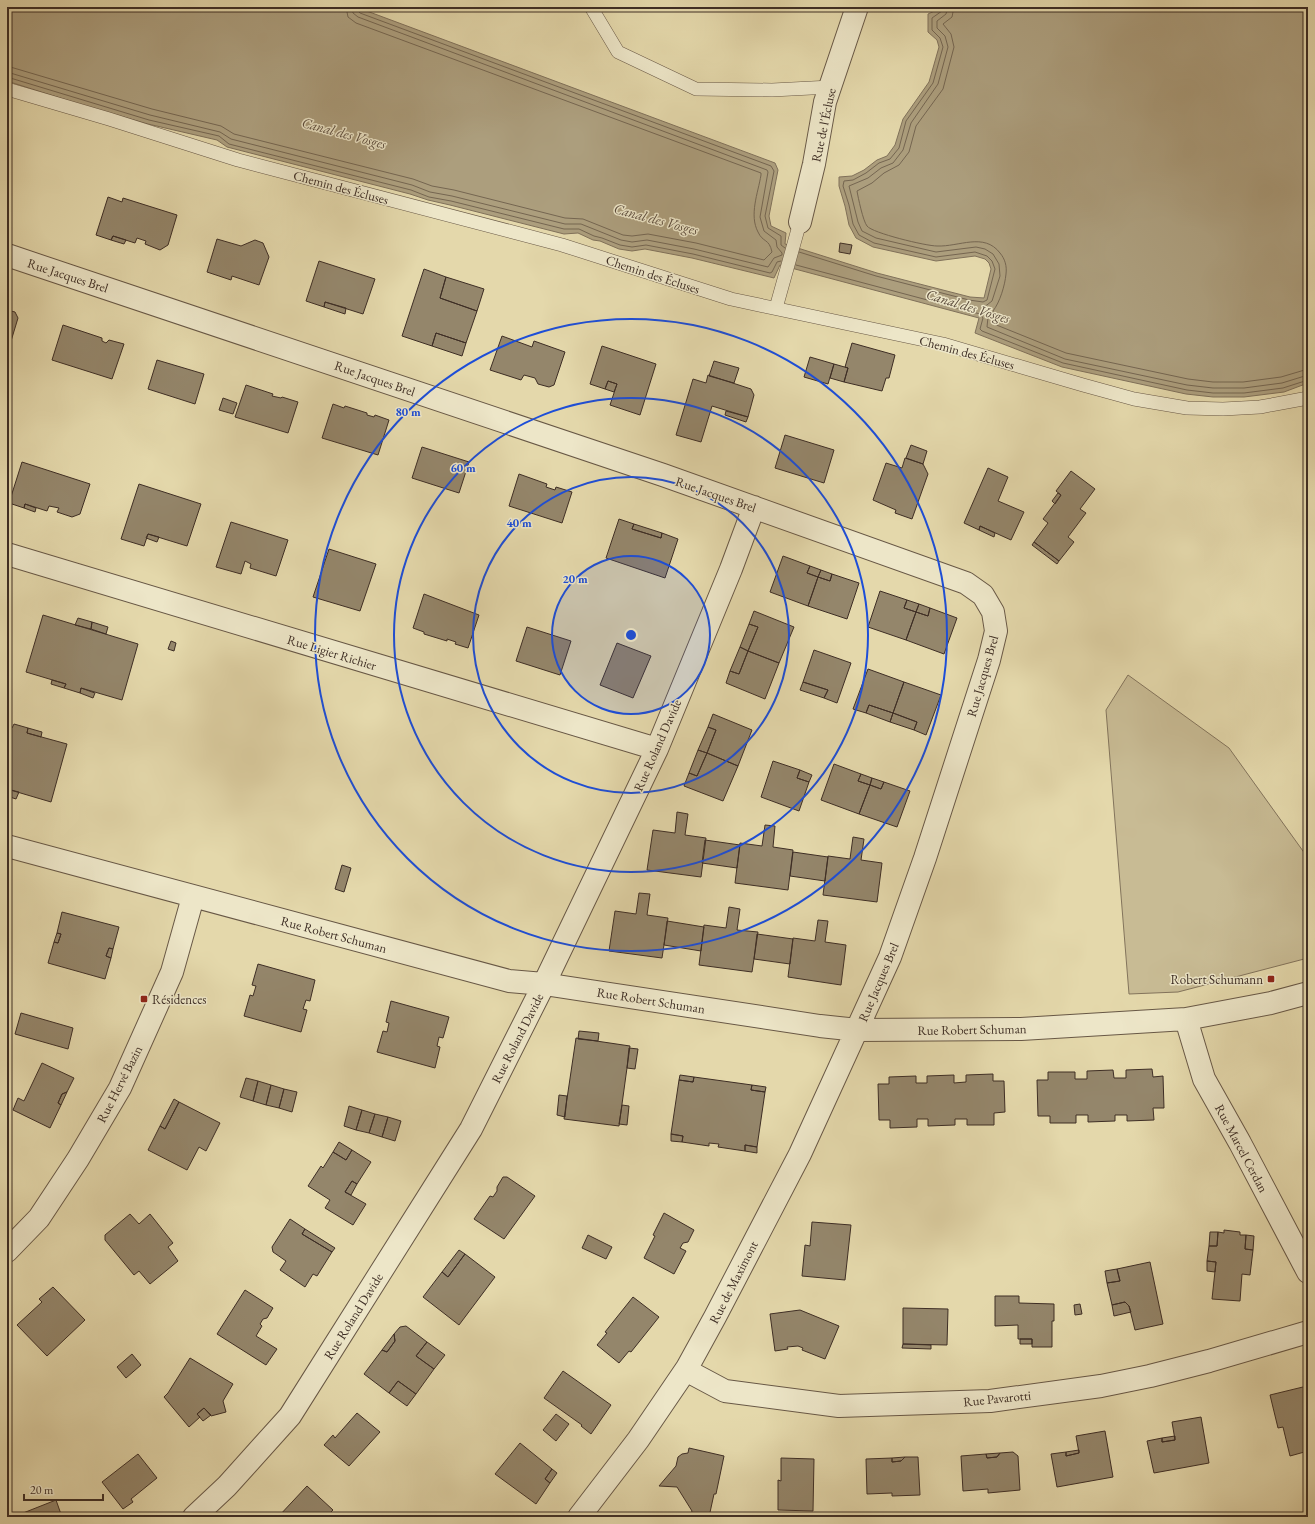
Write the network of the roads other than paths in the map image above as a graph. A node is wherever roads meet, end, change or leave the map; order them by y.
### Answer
1 (591, 7) edge
2 (856, 7) edge
3 (831, 86) junction
4 (7, 89) edge
5 (800, 222) joint
6 (7, 255) edge
7 (776, 308) junction
8 (1308, 398) edge
9 (754, 507) junction
10 (7, 554) edge
11 (657, 749) junction
12 (7, 846) edge
13 (193, 896) junction
14 (544, 984) junction
15 (1308, 993) edge
16 (1186, 1019) junction
17 (858, 1030) junction
18 (7, 1251) edge
19 (1308, 1272) edge
20 (1308, 1332) edge
21 (686, 1368) junction
22 (194, 1517) edge
23 (579, 1517) edge

1 - 3 lane
2 - 3 street, Rue de l'Écluse
3 - 5 street, Rue de l'Écluse
4 - 7 lane, Chemin des Écluses
5 - 7 lane
6 - 9 street, Rue Jacques Brel
7 - 8 lane, Chemin des Écluses
9 - 11 street, Rue Roland Davide
9 - 17 street, Rue Jacques Brel
10 - 11 street, Rue Ligier Richier
11 - 14 street, Rue Roland Davide
12 - 13 street, Rue Robert Schuman
13 - 14 street, Rue Robert Schuman
13 - 18 street, Rue Hervé Bazin
14 - 17 street, Rue Robert Schuman
14 - 22 street, Rue Roland Davide
15 - 16 street, Rue Robert Schuman
16 - 17 street, Rue Robert Schuman
16 - 19 street, Rue Marcel Cerdan
17 - 21 street, Rue de Maximont
20 - 21 street, Rue Pavarotti
21 - 23 street, Rue de Maximont

